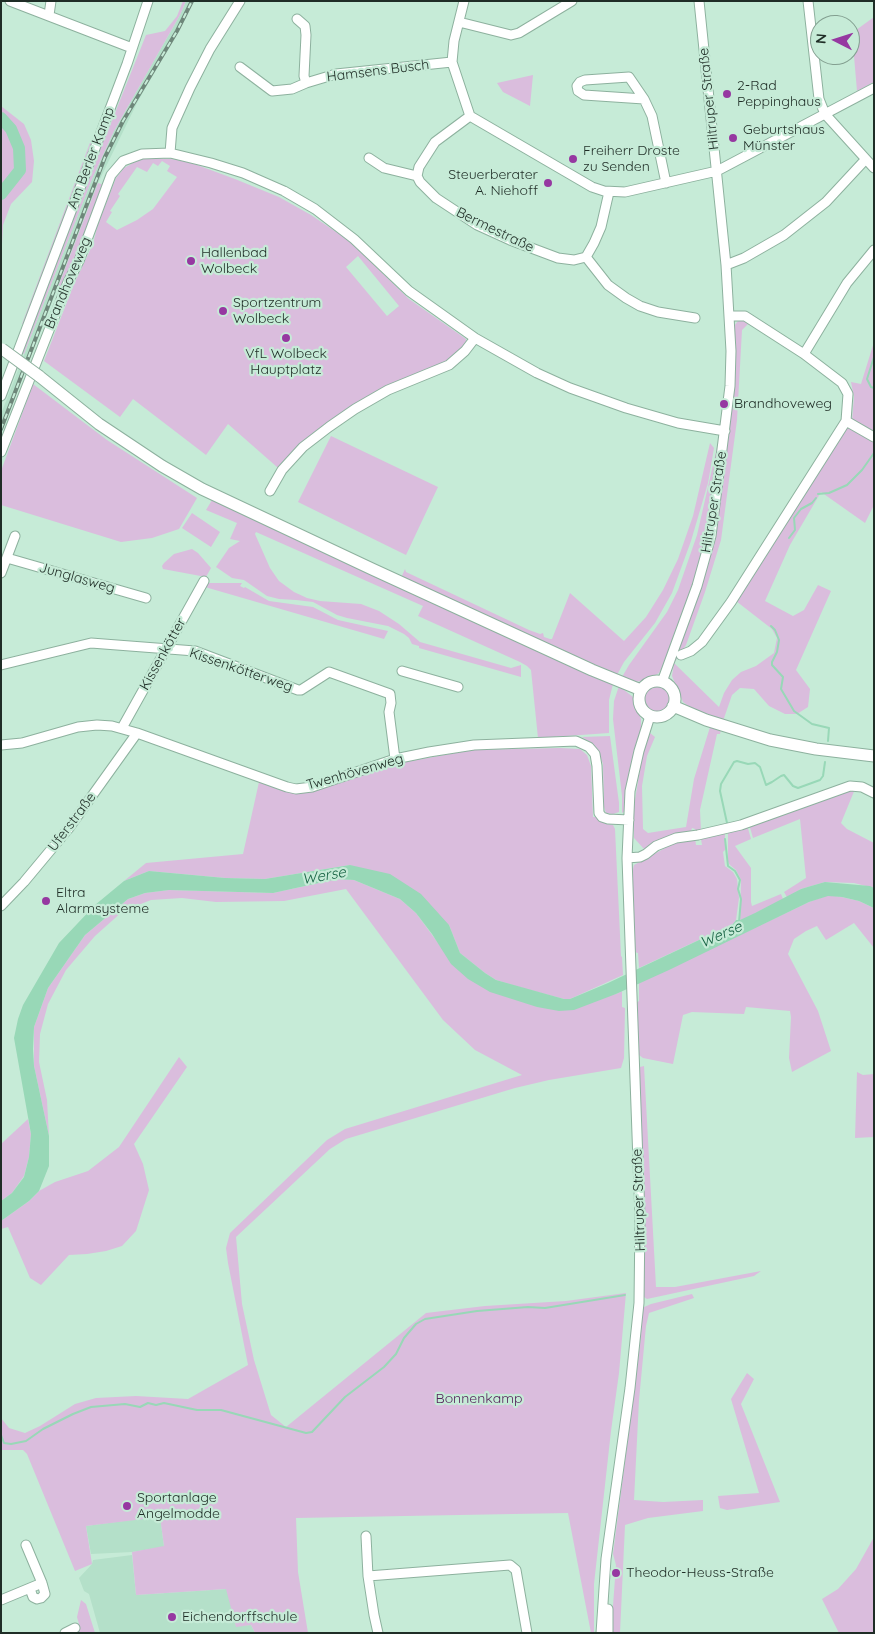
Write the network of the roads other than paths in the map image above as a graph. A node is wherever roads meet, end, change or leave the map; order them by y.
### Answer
1 (10, 1) edge
2 (51, 1) edge
3 (148, 1) edge
4 (240, 1) edge
5 (464, 1) edge
6 (572, 1) edge
7 (699, 1) edge
8 (808, 1) edge
9 (49, 15) junction
10 (297, 19) dead end
11 (459, 22) junction
12 (132, 48) junction
13 (452, 62) junction
14 (240, 67) dead end
15 (306, 83) junction
16 (874, 88) edge
17 (644, 99) junction
18 (825, 114) junction
19 (470, 116) junction
20 (170, 153) junction
21 (369, 158) dead end
22 (865, 160) junction
23 (874, 168) edge
24 (717, 171) junction
25 (417, 176) junction
26 (666, 183) junction
27 (609, 192) junction
28 (874, 250) edge
29 (586, 257) junction
30 (726, 265) junction
31 (729, 316) junction
32 (695, 318) dead end
33 (475, 338) junction
34 (2, 349) edge
35 (804, 354) junction
36 (1, 396) edge
37 (846, 421) junction
38 (725, 431) junction
39 (874, 437) edge
40 (1, 452) edge
41 (270, 491) dead end
42 (15, 536) dead end
43 (7, 558) junction
44 (1, 573) edge
45 (204, 581) dead end
46 (146, 598) dead end
47 (166, 649) junction
48 (681, 655) dead end
49 (1, 665) edge
50 (402, 671) dead end
51 (662, 682) junction
52 (458, 687) dead end
53 (641, 690) junction
54 (673, 706) junction
55 (650, 716) junction
56 (122, 728) junction
57 (137, 733) junction
58 (1, 745) edge
59 (874, 756) edge
60 (396, 759) junction
61 (874, 793) edge
62 (628, 820) junction
63 (627, 858) junction
64 (1, 906) edge
65 (366, 1536) dead end
66 (610, 1541) junction
67 (26, 1545) dead end
68 (368, 1576) junction
69 (42, 1583) junction
70 (30, 1589) junction
71 (1, 1600) edge
72 (75, 1628) dead end
73 (65, 1633) edge
74 (378, 1633) edge
75 (526, 1633) edge
76 (601, 1633) edge
77 (608, 1633) edge

1 - 9 street
2 - 9 street
3 - 12 street, Am Berler Kamp
4 - 20 street
5 - 11 street
6 - 11 street
7 - 24 street, Hiltruper Straße
8 - 18 street
9 - 12 street
10 - 15 street
11 - 13 street
12 - 36 street, Am Berler Kamp
13 - 15 street, Hamsens Busch
13 - 19 street
14 - 15 street, Hamsens Busch
16 - 18 street
17 - 17 street
17 - 26 street
18 - 22 street
18 - 24 street
19 - 25 street
19 - 27 street
20 - 33 street, Brandhoveweg
20 - 40 street, Brandhoveweg
21 - 25 street
22 - 23 street
22 - 30 street
24 - 26 street
24 - 30 street, Hiltruper Straße
25 - 29 street, Bermestraße
26 - 27 street
27 - 29 street
28 - 35 street
29 - 32 street
30 - 31 street, Hiltruper Straße
31 - 35 street
31 - 38 street, Hiltruper Straße
33 - 38 street, Brandhoveweg
33 - 41 street
34 - 53 main road, bridge
35 - 37 street
37 - 39 street
37 - 48 street
38 - 51 street, Hiltruper Straße
42 - 43 street
43 - 44 street
43 - 46 street, Junglasweg
45 - 47 street, Kissenkötter
47 - 49 street
47 - 56 street, Kissenkötter
47 - 60 street, Kissenkötterweg
50 - 52 street
51 - 53 main road
51 - 54 main road
53 - 55 main road
54 - 55 main road
54 - 59 main road
55 - 62 street, Hiltruper Straße
56 - 57 street, Twenhövenweg
56 - 58 street, Twenhövenweg
57 - 60 street, Twenhövenweg
57 - 64 street, Uferstraße
60 - 62 street, Twenhövenweg
61 - 63 street
62 - 63 street, Hiltruper Straße
63 - 66 street, Hiltruper Straße
65 - 68 street
66 - 76 street, Hiltruper Straße
66 - 77 street, Hiltruper Straße
67 - 69 street
68 - 74 street
68 - 75 street
69 - 70 street
69 - 70 street
70 - 71 street
72 - 73 street

